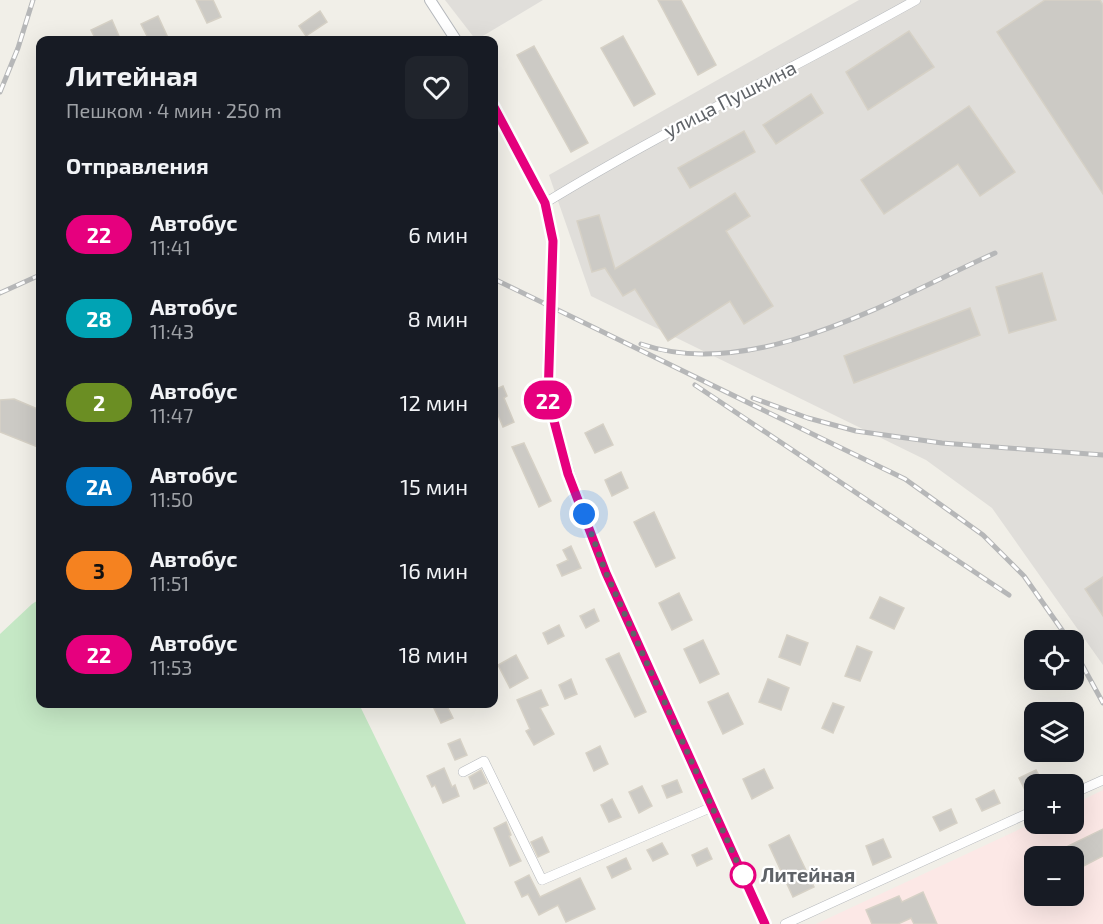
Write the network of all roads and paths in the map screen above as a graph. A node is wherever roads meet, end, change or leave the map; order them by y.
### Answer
1 (430, 0) edge
2 (916, 0) edge
3 (453, 36) edge
4 (498, 115) edge
5 (545, 203) junction
6 (463, 772) dead end
7 (1103, 780) edge
8 (1084, 789) edge
9 (712, 807) junction
10 (1024, 815) edge
11 (765, 924) edge
12 (785, 924) edge

1 - 3 street
2 - 5 street, улица Пушкина
4 - 5 street
5 - 9 street
6 - 9 street
7 - 8 street
9 - 11 street
10 - 12 street

